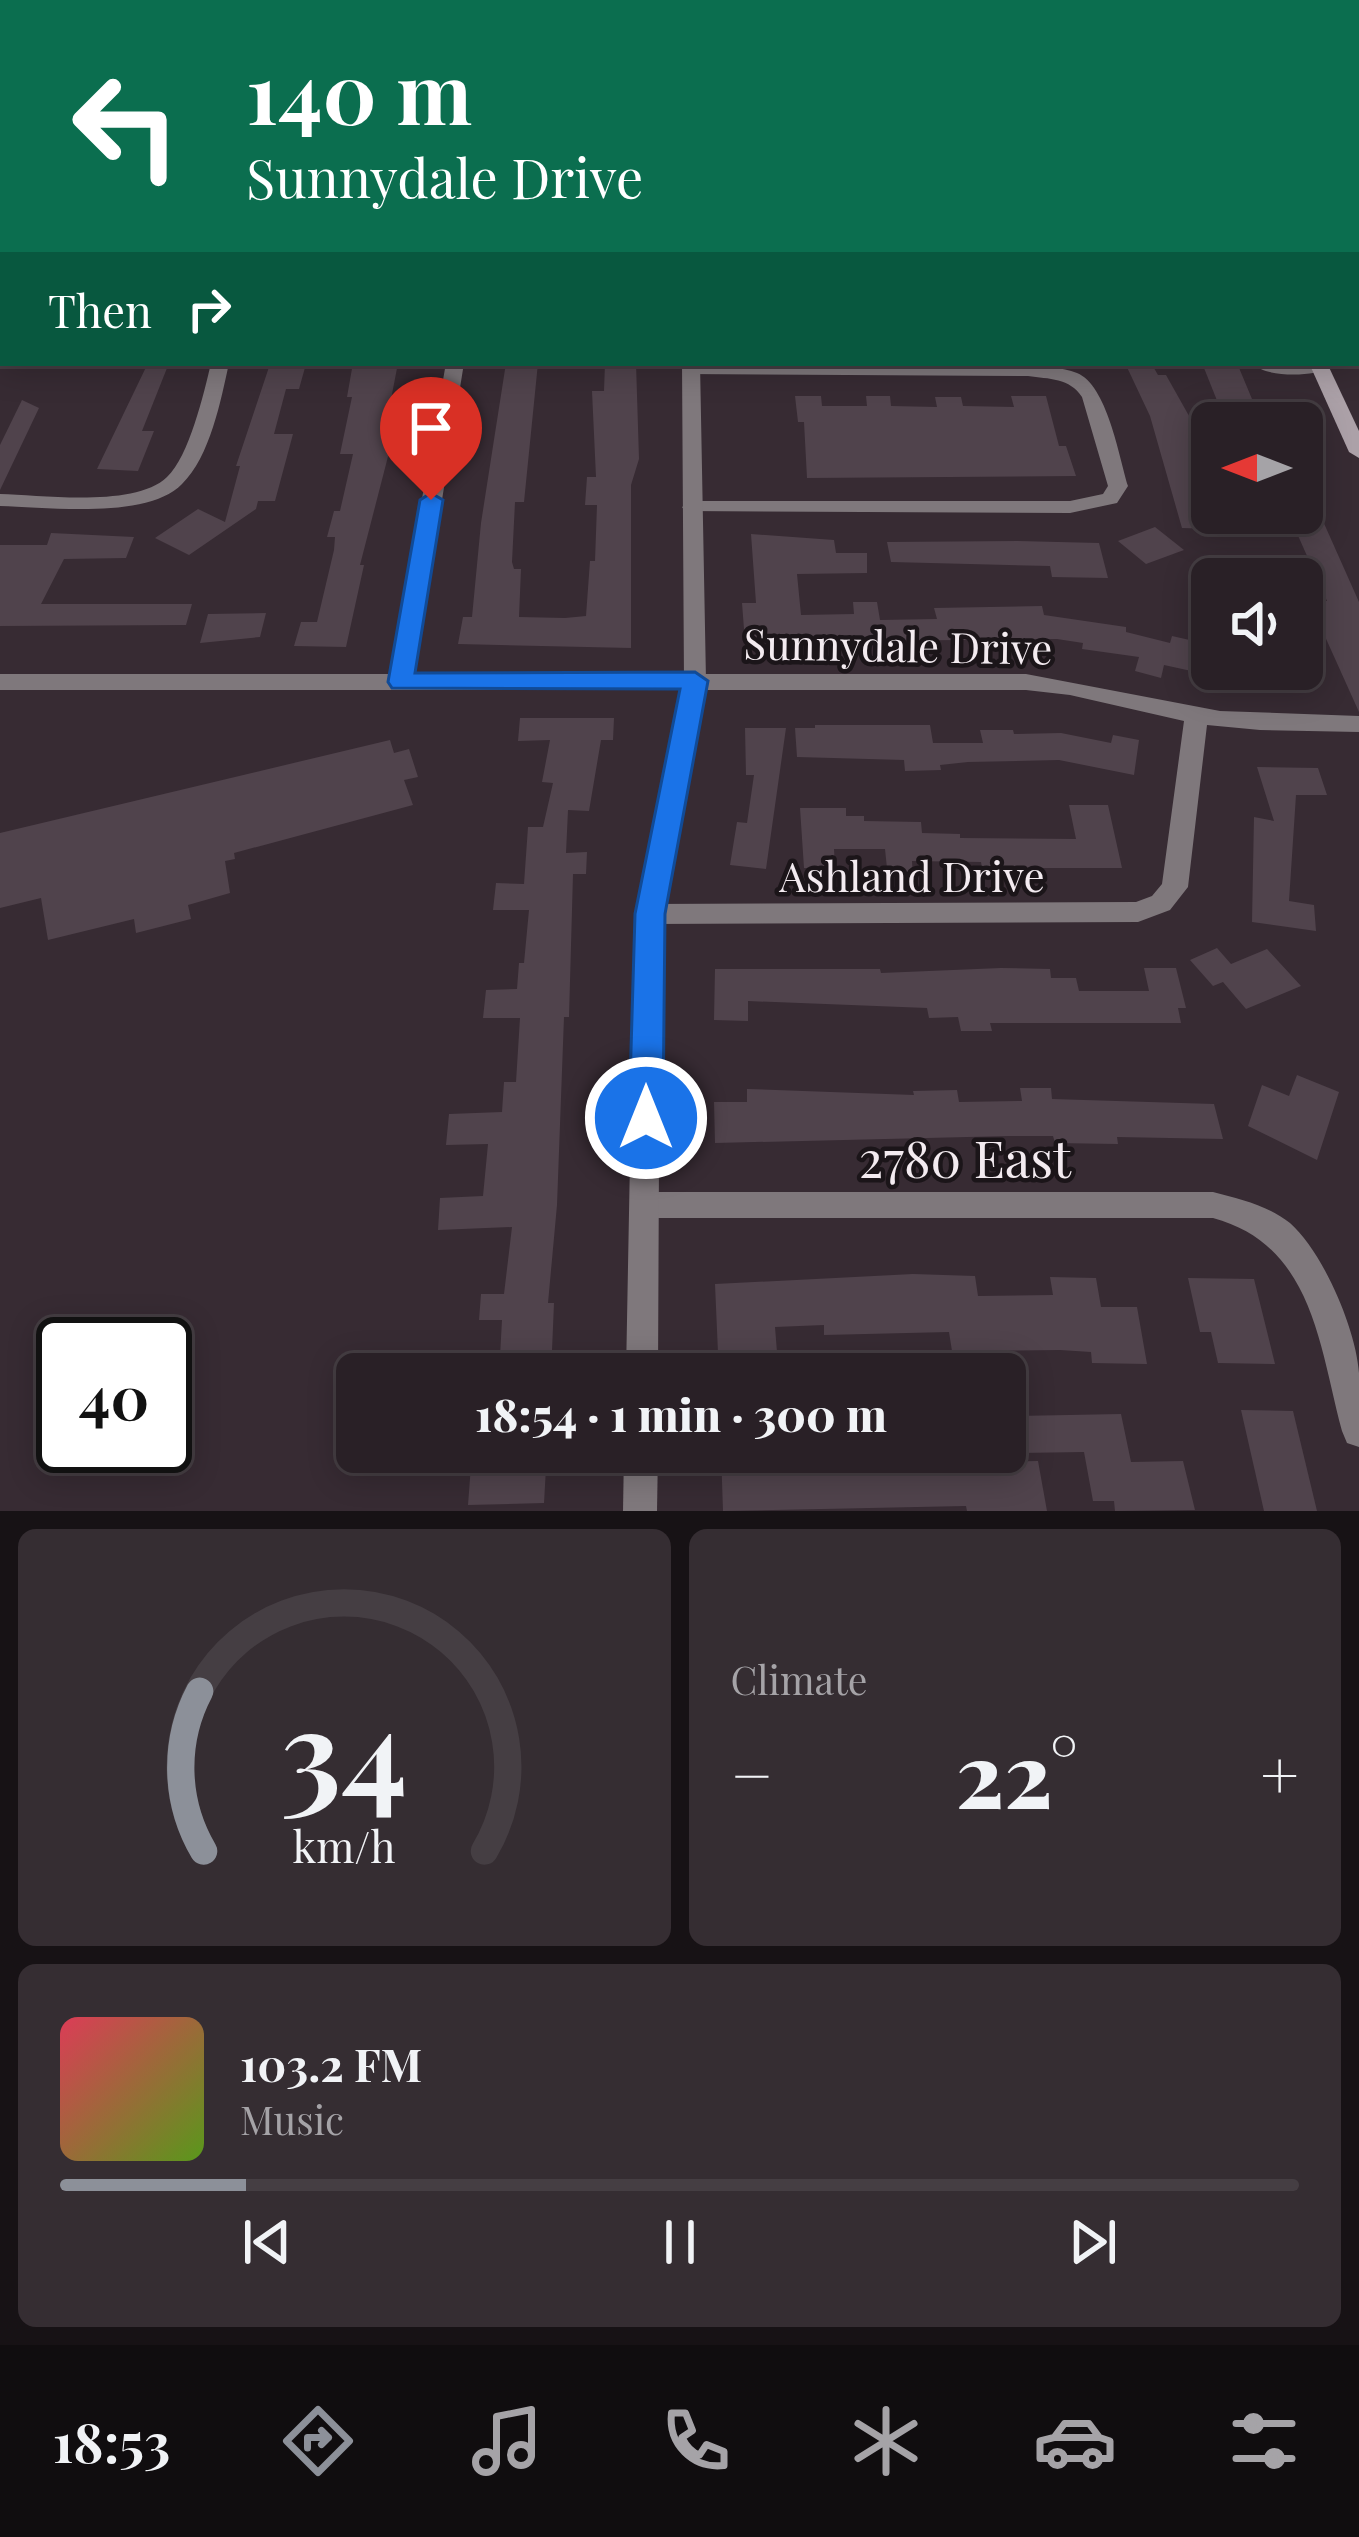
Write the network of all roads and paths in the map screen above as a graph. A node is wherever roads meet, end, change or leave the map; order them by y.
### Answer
1 (219, 366) edge
2 (454, 366) edge
3 (1263, 366) edge
4 (1319, 366) edge
5 (691, 367) edge
6 (1359, 452) edge
7 (0, 500) edge
8 (692, 507) junction
9 (695, 681) junction
10 (0, 682) edge
11 (401, 682) junction
12 (1197, 716) junction
13 (1359, 724) edge
14 (650, 914) junction
15 (645, 1205) junction
16 (642, 1353) edge
17 (1359, 1430) edge
18 (641, 1473) edge
19 (640, 1511) edge

1 - 7 street
2 - 11 street
3 - 4 street
4 - 6 main road
5 - 8 street
5 - 8 street
8 - 9 street
9 - 11 street, Sunnydale Drive
9 - 12 street, Sunnydale Drive
9 - 14 street
10 - 11 street, Sunnydale Drive
12 - 13 street, Sunnydale Drive
12 - 14 street, Ashland Drive
14 - 15 street
15 - 16 street
15 - 17 street, 2780 East
18 - 19 street

